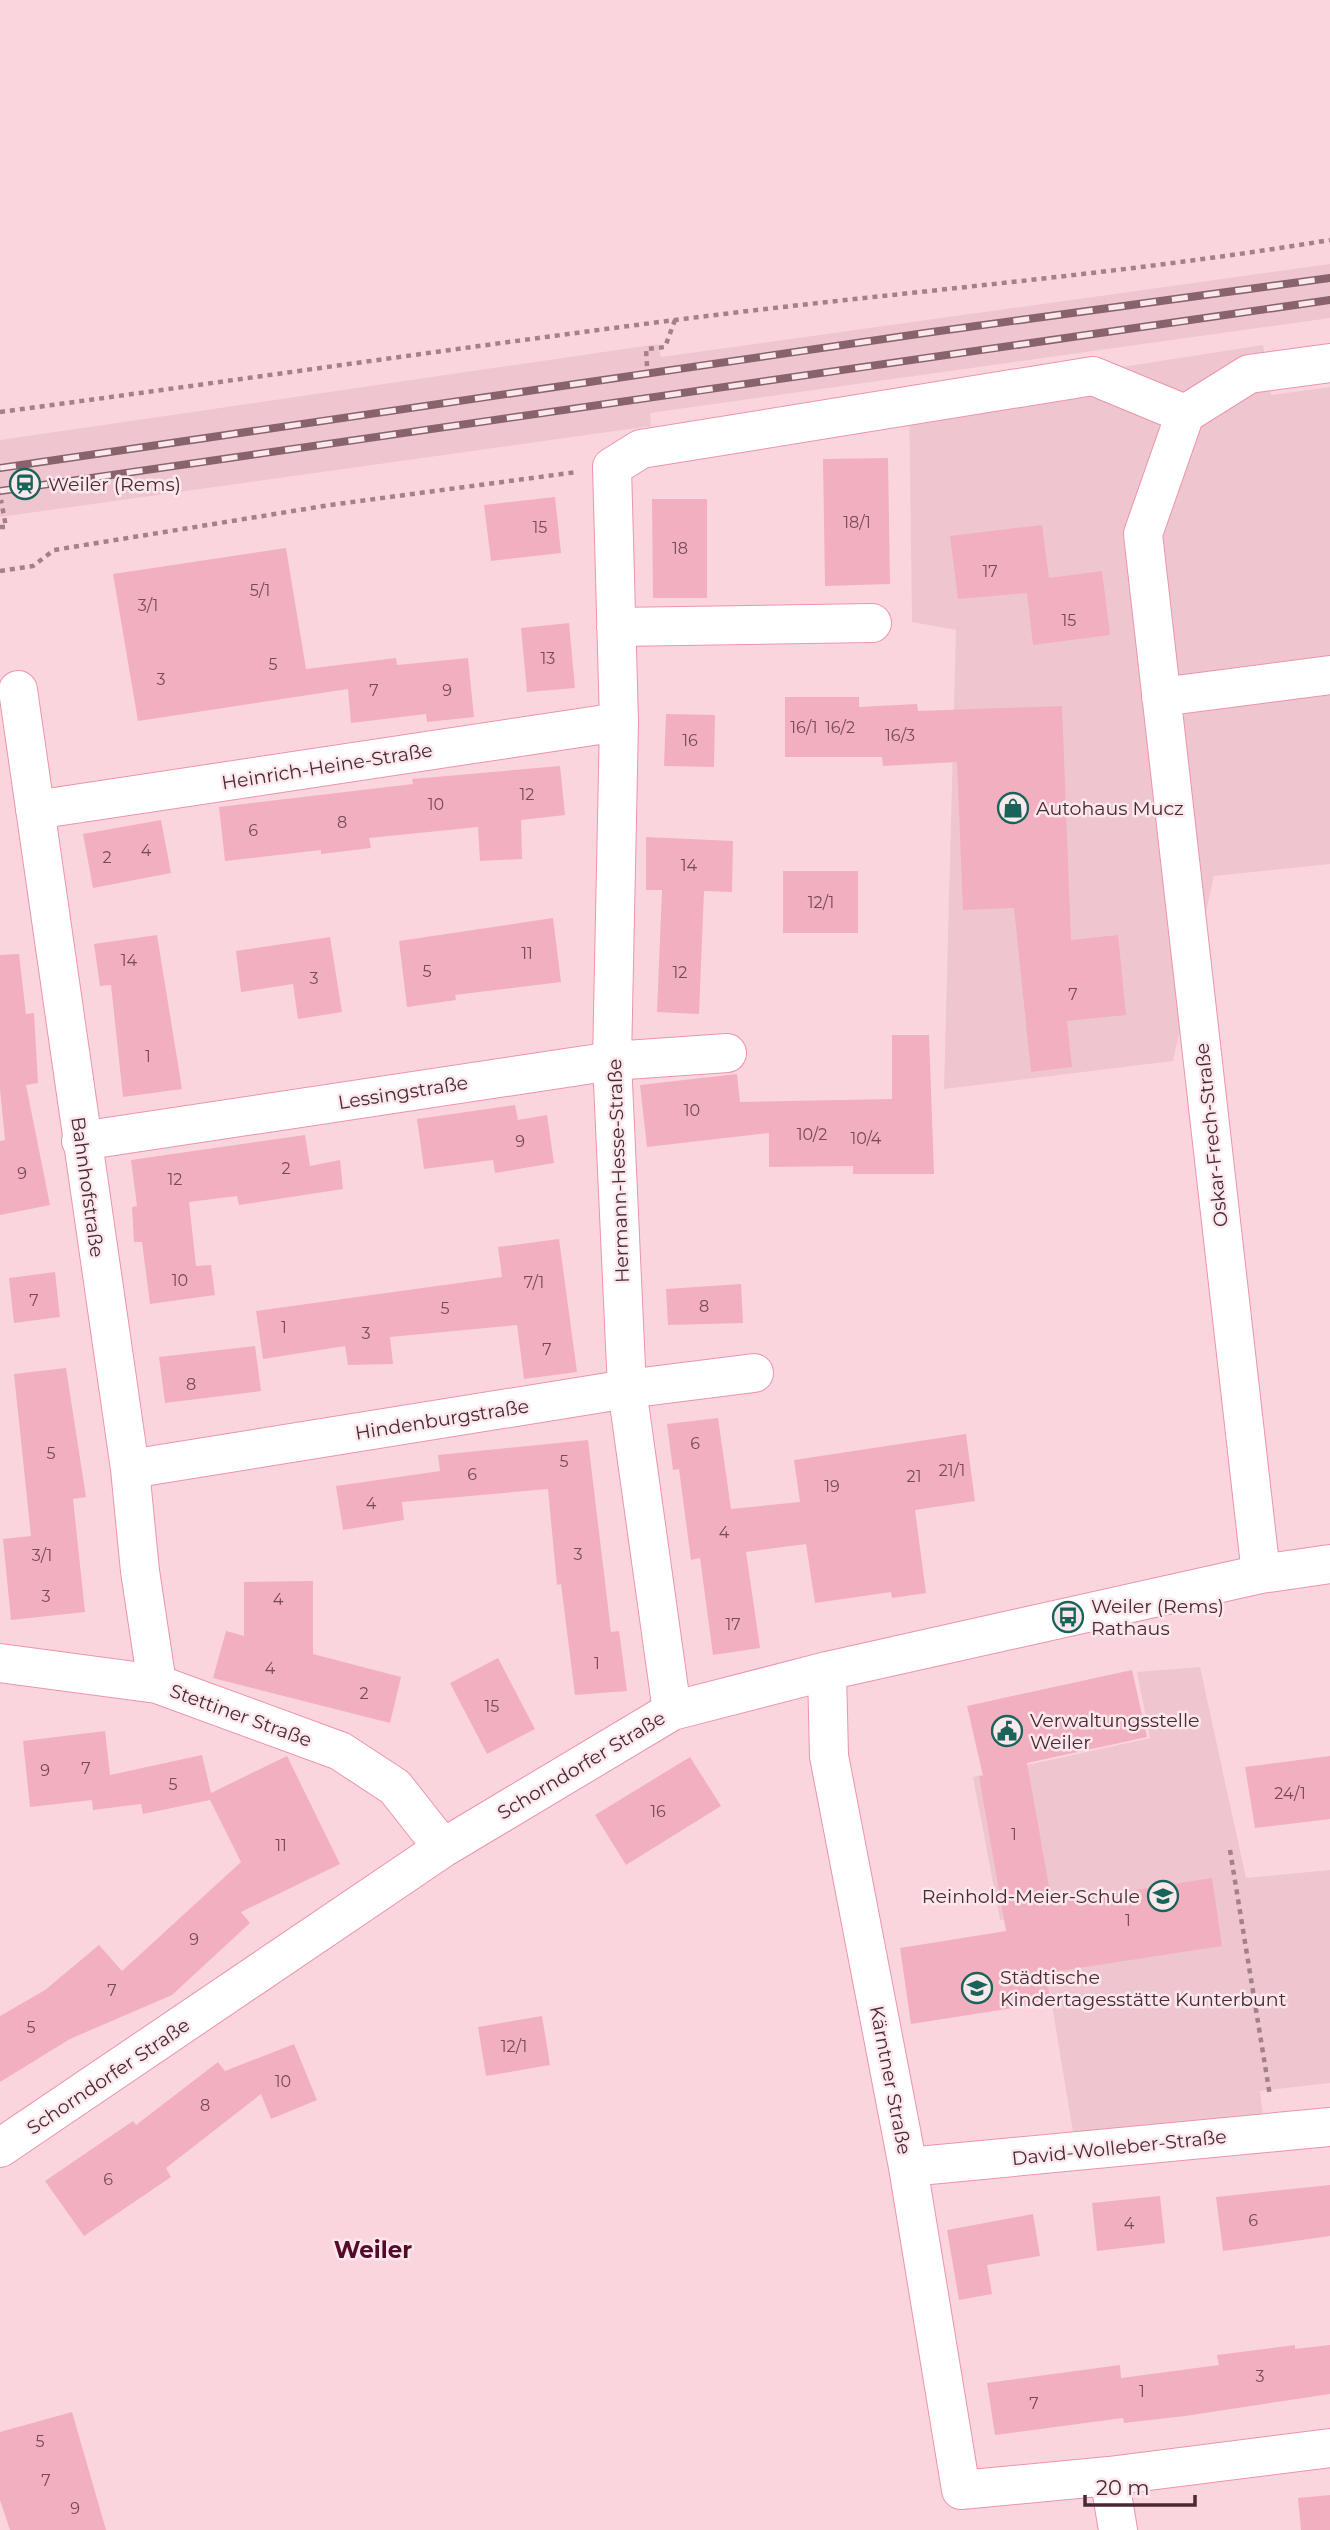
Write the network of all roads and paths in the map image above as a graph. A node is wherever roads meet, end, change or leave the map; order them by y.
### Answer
1 (1330, 240) edge
2 (675, 320) junction
3 (1330, 363) edge
4 (648, 366) dead end
5 (0, 412) edge
6 (1185, 414) junction
7 (612, 467) junction
8 (1, 500) edge
9 (0, 527) edge
10 (0, 571) edge
11 (872, 624) dead end
12 (617, 627) junction
13 (1330, 676) edge
14 (18, 690) dead end
15 (1161, 697) junction
16 (618, 722) junction
17 (35, 810) junction
18 (727, 1053) dead end
19 (612, 1061) junction
20 (81, 1141) junction
21 (754, 1373) dead end
22 (627, 1389) junction
23 (130, 1469) junction
24 (1330, 1564) edge
25 (1261, 1574) junction
26 (0, 1663) edge
27 (827, 1671) junction
28 (157, 1684) junction
29 (672, 1711) junction
30 (443, 1848) junction
31 (1230, 1850) dead end
32 (1330, 2127) edge
33 (1275, 2132) junction
34 (0, 2148) edge
35 (908, 2168) junction
36 (1330, 2448) edge
37 (1109, 2476) junction
38 (1118, 2530) edge

1 - 2 path
2 - 4 path
2 - 5 path
3 - 6 street
6 - 7 street
6 - 15 street, Oskar-Frech-Straße
7 - 10 path
7 - 12 street, Hermann-Hesse-Straße
8 - 9 path
11 - 12 street
12 - 16 street, Hermann-Hesse-Straße
13 - 15 street
14 - 17 street, Bahnhofstraße
15 - 25 street, Oskar-Frech-Straße
16 - 17 street, Heinrich-Heine-Straße
16 - 19 street, Hermann-Hesse-Straße
17 - 20 street, Bahnhofstraße
18 - 19 street, Lessingstraße
19 - 20 street, Lessingstraße
19 - 22 street, Hermann-Hesse-Straße
20 - 23 street, Bahnhofstraße
21 - 22 street, Hindenburgstraße
22 - 23 street, Hindenburgstraße
22 - 29 street, Hermann-Hesse-Straße
23 - 28 street, Bahnhofstraße
24 - 25 street, Schorndorfer Straße
25 - 27 street, Schorndorfer Straße
26 - 28 street, Stettiner Straße
27 - 29 street, Schorndorfer Straße
27 - 35 street, Kärntner Straße
28 - 30 street, Stettiner Straße
29 - 30 street, Schorndorfer Straße
30 - 34 street, Schorndorfer Straße
31 - 33 path
32 - 33 street, David-Wolleber-Straße
33 - 35 street, David-Wolleber-Straße
35 - 37 street, Kärntner Straße
36 - 37 street
37 - 38 street

